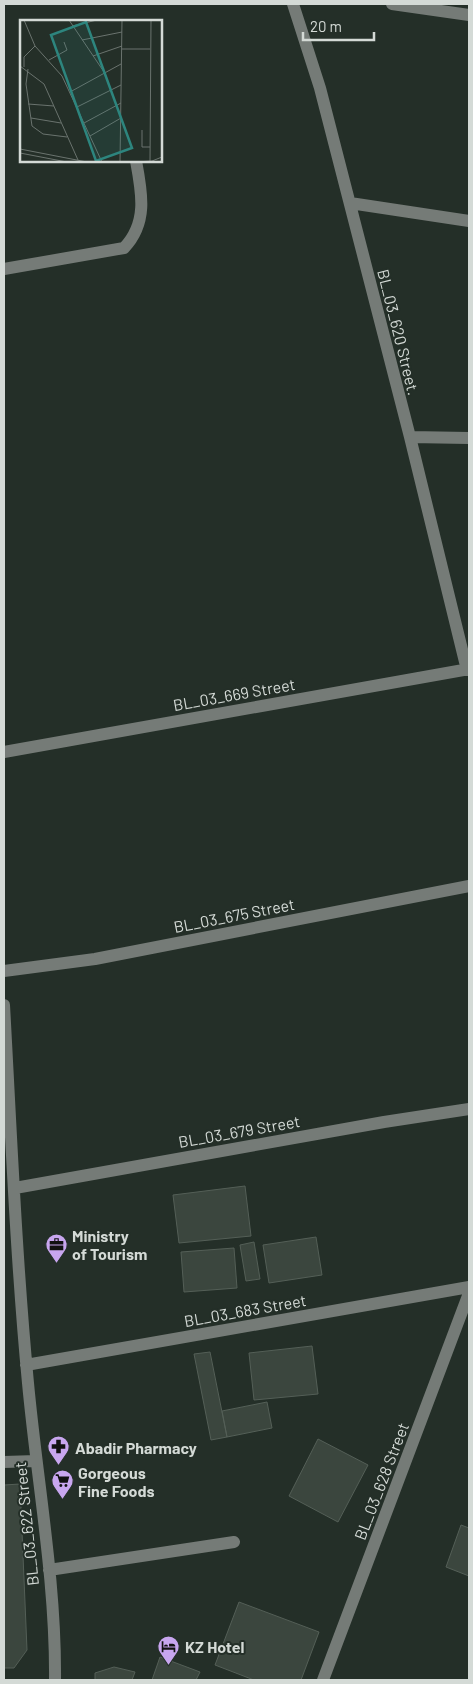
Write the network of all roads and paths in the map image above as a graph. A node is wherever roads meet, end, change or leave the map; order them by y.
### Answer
1 (293, 4) edge
2 (392, 4) edge
3 (469, 14) edge
4 (136, 162) edge
5 (350, 203) junction
6 (469, 221) edge
7 (4, 270) edge
8 (410, 437) junction
9 (469, 438) edge
10 (468, 669) edge
11 (4, 752) edge
12 (469, 886) edge
13 (4, 971) edge
14 (4, 1005) edge
15 (469, 1109) edge
16 (15, 1188) junction
17 (469, 1287) edge
18 (469, 1293) edge
19 (26, 1365) junction
20 (36, 1461) junction
21 (4, 1462) edge
22 (234, 1542) dead end
23 (49, 1570) junction
24 (55, 1680) edge
25 (323, 1680) edge

1 - 5 street, BL_03_620 Street.
2 - 3 street
4 - 7 street
5 - 6 street
5 - 8 street, BL_03_620 Street.
8 - 9 street
8 - 10 street, BL_03_620 Street.
10 - 11 street, BL_03_669 Street
12 - 13 street, BL_03_675 Street
14 - 16 street, BL_03_622 Street
15 - 16 street, BL_03_679 Street
16 - 19 street, BL_03_622 Street
17 - 19 street, BL_03_683 Street
18 - 25 street, BL_03_628 Street
19 - 20 street, BL_03_622 Street
20 - 21 street
20 - 23 street, BL_03_622 Street
22 - 23 street
23 - 24 street, BL_03_622 Street

